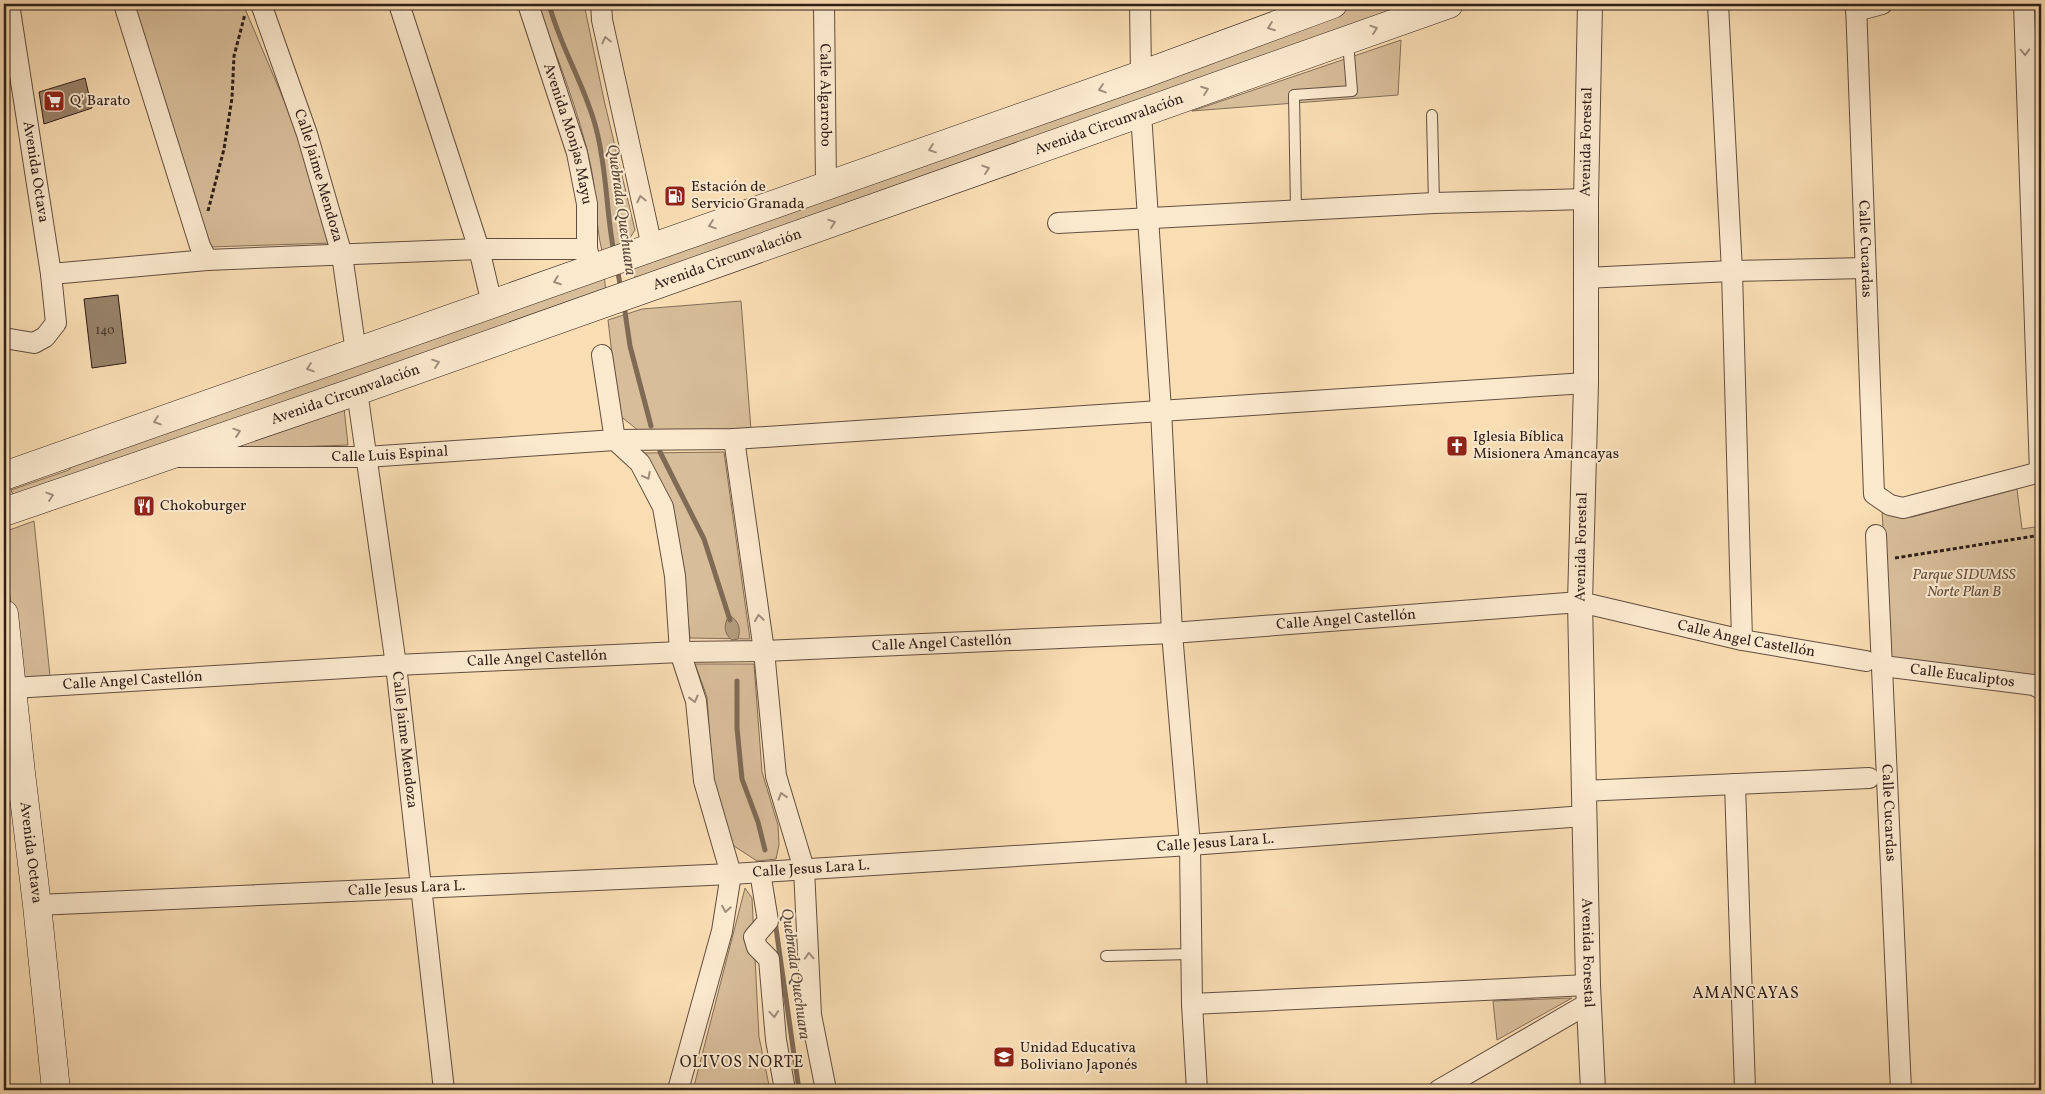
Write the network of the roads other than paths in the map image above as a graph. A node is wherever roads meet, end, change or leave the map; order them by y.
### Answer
1 (9, 4) edge
2 (124, 4) edge
3 (398, 4) edge
4 (528, 4) edge
5 (600, 4) edge
6 (824, 4) edge
7 (1140, 4) edge
8 (1333, 4) edge
9 (1449, 4) edge
10 (1590, 4) edge
11 (1718, 4) edge
12 (1882, 4) edge
13 (2024, 4) edge
14 (1856, 7) edge
15 (253, 8) edge
16 (4, 28) edge
17 (1348, 38) junction
18 (19, 66) junction
19 (1141, 75) junction
20 (1141, 114) junction
21 (1432, 115) dead end
22 (826, 186) junction
23 (1586, 199) junction
24 (1434, 203) junction
25 (1296, 210) junction
26 (1148, 218) junction
27 (1058, 222) dead end
28 (479, 249) junction
29 (641, 251) junction
30 (342, 255) junction
31 (207, 260) junction
32 (594, 260) junction
33 (1865, 268) junction
34 (1732, 271) junction
35 (51, 274) junction
36 (1585, 278) junction
37 (492, 304) junction
38 (4, 338) edge
39 (356, 352) junction
40 (602, 355) dead end
41 (1586, 384) junction
42 (357, 391) junction
43 (1161, 410) junction
44 (615, 440) junction
45 (734, 440) junction
46 (164, 457) junction
47 (366, 457) junction
48 (2040, 471) edge
49 (4, 476) edge
50 (4, 512) edge
51 (1876, 535) dead end
52 (1580, 602) junction
53 (4, 614) edge
54 (1172, 633) junction
55 (1742, 640) junction
56 (680, 652) junction
57 (764, 652) junction
58 (1874, 663) junction
59 (396, 665) junction
60 (13, 688) junction
61 (2041, 689) edge
62 (12, 772) edge
63 (1869, 778) dead end
64 (1735, 784) junction
65 (1583, 791) junction
66 (1584, 816) junction
67 (1190, 845) junction
68 (804, 869) junction
69 (760, 872) junction
70 (731, 874) junction
71 (420, 887) junction
72 (38, 905) junction
73 (1191, 954) junction
74 (1106, 956) dead end
75 (1588, 994) junction
76 (1192, 1004) junction
77 (56, 1090) edge
78 (444, 1090) edge
79 (678, 1090) edge
80 (785, 1090) edge
81 (826, 1090) edge
82 (1198, 1090) edge
83 (1438, 1090) edge
84 (1593, 1090) edge
85 (1745, 1090) edge
86 (1900, 1090) edge

1 - 18 street, Avenida Octava
2 - 31 street
3 - 28 street
4 - 32 street, Avenida Monjas Mayu
29 -> 5 street
6 - 22 street, Calle Algarrobo
7 - 19 street
8 -> 19 main road
17 -> 9 main road, Avenida Circunvalación
10 - 23 street, Avenida Forestal
11 - 34 street
12 - 14 street
13 -> 48 street
14 - 33 street, Calle Cucardas
15 - 30 street, Calle Jaime Mendoza
16 - 18 street
20 -> 17 main road, Avenida Circunvalación
17 - 25 lane
18 - 35 street, Avenida Octava
19 -> 22 main road
20 - 26 street
42 -> 20 main road, Avenida Circunvalación
21 - 24 lane
22 -> 29 main road
23 - 24 street
23 - 36 street, Avenida Forestal
24 - 25 street
25 - 26 street
26 - 27 street
26 - 43 street
28 - 30 street
28 - 32 street
28 - 37 street
29 - 32 main road
30 - 31 street
30 - 39 street, Calle Jaime Mendoza
31 - 35 street
32 -> 37 main road
33 - 34 street
33 - 48 street, Calle Cucardas
34 - 36 street
34 - 55 street
35 - 38 street, Avenida Octava
36 - 41 street, Avenida Forestal
37 - 39 main road
39 -> 49 main road
40 - 44 street
41 - 43 street, Calle Luis Espinal
41 - 52 street, Avenida Forestal
46 -> 42 main road, Avenida Circunvalación
42 - 47 street, Calle Jaime Mendoza
43 - 45 street, Calle Luis Espinal
43 - 54 street
44 - 45 street, Calle Luis Espinal
44 - 47 street, Calle Luis Espinal
44 -> 56 street
57 -> 45 street
46 - 47 street, Calle Luis Espinal
50 -> 46 main road, Avenida Circunvalación
47 - 59 street, Calle Jaime Mendoza
51 - 58 street, Calle Cucardas
52 - 54 street, Calle Angel Castellón
52 - 55 street, Calle Angel Castellón
52 - 65 street, Avenida Forestal
53 - 60 main road, Avenida Octava
54 - 57 street, Calle Angel Castellón
54 - 67 street
55 - 58 street, Calle Angel Castellón
56 - 57 street, Calle Angel Castellón
56 - 59 street, Calle Angel Castellón
56 -> 70 street
68 -> 57 street
58 - 61 street, Calle Eucaliptos
58 - 86 street, Calle Cucardas
59 - 60 street, Calle Angel Castellón
59 - 71 street, Calle Jaime Mendoza
60 - 62 main road, Avenida Octava
62 - 72 main road, Avenida Octava
63 - 64 street
64 - 65 street
64 - 85 street
65 - 66 street, Avenida Forestal
66 - 67 street, Calle Jesus Lara L.
66 - 75 street, Avenida Forestal
67 - 68 street, Calle Jesus Lara L.
67 - 73 street
68 - 69 street, Calle Jesus Lara L.
81 -> 68 street
69 - 70 street, Calle Jesus Lara L.
69 -> 80 street
70 - 71 street, Calle Jesus Lara L.
70 -> 79 street
71 - 72 street, Calle Jesus Lara L.
71 - 78 street, Calle Jaime Mendoza
72 - 77 main road, Avenida Octava
73 - 74 lane
73 - 76 street
75 - 76 street
75 - 83 street
75 - 84 street, Avenida Forestal
76 - 82 street

